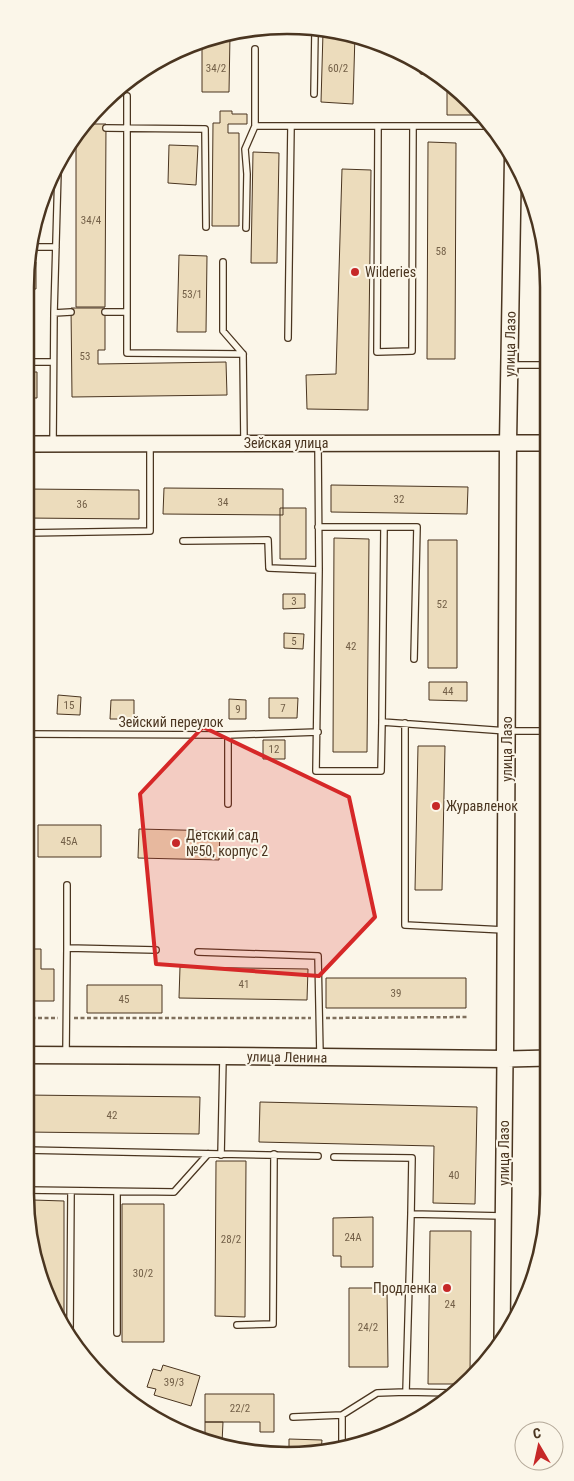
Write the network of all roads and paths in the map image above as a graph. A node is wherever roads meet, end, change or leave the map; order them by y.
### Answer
1 (314, 35) edge
2 (255, 49) dead end
3 (314, 94) dead end
4 (127, 96) dead end
5 (255, 126) junction
6 (292, 126) junction
7 (378, 126) junction
8 (413, 126) junction
9 (482, 126) edge
10 (106, 128) dead end
11 (128, 129) junction
12 (513, 173) edge
13 (58, 180) edge
14 (206, 227) dead end
15 (246, 228) dead end
16 (37, 247) edge
17 (56, 247) junction
18 (223, 262) dead end
19 (71, 312) dead end
20 (105, 312) dead end
21 (127, 312) junction
22 (54, 313) junction
23 (288, 338) dead end
24 (243, 354) junction
25 (34, 362) edge
26 (53, 362) junction
27 (510, 365) junction
28 (540, 365) edge
29 (244, 442) junction
30 (318, 442) junction
31 (53, 443) junction
32 (150, 443) junction
33 (508, 443) junction
34 (540, 443) edge
35 (34, 444) edge
36 (318, 527) junction
37 (384, 528) junction
38 (34, 533) edge
39 (183, 541) dead end
40 (319, 570) junction
41 (414, 658) dead end
42 (382, 722) junction
43 (405, 724) junction
44 (507, 731) junction
45 (540, 731) edge
46 (318, 732) junction
47 (34, 734) edge
48 (228, 735) junction
49 (228, 804) dead end
50 (67, 886) dead end
51 (506, 930) junction
52 (67, 948) junction
53 (156, 950) dead end
54 (198, 952) dead end
55 (468, 1017) dead end
56 (34, 1018) edge
57 (65, 1018) junction
58 (318, 1018) junction
59 (34, 1056) edge
60 (66, 1056) junction
61 (223, 1056) junction
62 (320, 1057) junction
63 (540, 1058) edge
64 (505, 1059) junction
65 (34, 1150) edge
66 (208, 1154) junction
67 (274, 1154) junction
68 (221, 1155) junction
69 (318, 1156) dead end
70 (334, 1157) dead end
71 (34, 1190) edge
72 (71, 1191) junction
73 (117, 1192) junction
74 (411, 1214) junction
75 (503, 1216) junction
76 (70, 1325) edge
77 (237, 1325) dead end
78 (502, 1328) edge
79 (117, 1333) dead end
80 (406, 1392) junction
81 (444, 1393) edge
82 (342, 1415) junction
83 (293, 1417) dead end
84 (342, 1441) edge

1 - 3 lane
2 - 5 lane
4 - 11 lane
5 - 6 lane
5 - 15 lane
6 - 7 lane
6 - 23 lane
7 - 8 lane
7 - 8 lane
8 - 9 lane
10 - 11 lane
11 - 14 lane
11 - 21 lane
12 - 27 main road, улица Лазо
13 - 17 lane
16 - 17 lane
17 - 22 lane
18 - 24 lane
19 - 22 lane
20 - 21 lane
21 - 24 lane
22 - 26 lane
24 - 29 lane
25 - 26 lane
26 - 31 lane
27 - 28 lane
27 - 33 main road, улица Лазо
29 - 30 street, Зейская улица
29 - 32 street, Зейская улица
30 - 33 street, Зейская улица
30 - 36 lane
31 - 32 street, Зейская улица
31 - 35 street, Зейская улица
32 - 38 lane
33 - 34 street, Зейская улица
33 - 44 main road, улица Лазо
36 - 37 lane
36 - 40 lane
37 - 41 lane
37 - 42 lane
39 - 40 lane
40 - 46 lane
42 - 43 lane
42 - 46 lane
43 - 44 lane
43 - 51 lane
44 - 45 lane
44 - 51 main road, улица Лазо
46 - 48 lane, Зейский переулок
47 - 48 lane, Зейский переулок
48 - 49 lane
50 - 52 lane
51 - 64 main road, улица Лазо
52 - 53 lane
52 - 57 lane
54 - 58 lane
55 - 58 path
56 - 57 path
57 - 58 path
57 - 60 lane
58 - 62 lane
59 - 60 main road, улица Ленина
60 - 61 main road, улица Ленина
61 - 62 main road, улица Ленина
61 - 68 lane
62 - 64 main road, улица Ленина
63 - 64 street, улица Ленина
64 - 75 street, улица Лазо
65 - 66 lane
66 - 68 lane
66 - 73 lane
67 - 68 lane
67 - 69 lane
67 - 77 lane
70 - 74 lane
71 - 72 lane
72 - 73 lane
72 - 76 lane
73 - 79 lane
74 - 75 lane
74 - 80 lane
75 - 78 street, улица Лазо
80 - 81 lane
80 - 82 lane
82 - 83 lane
82 - 84 lane

